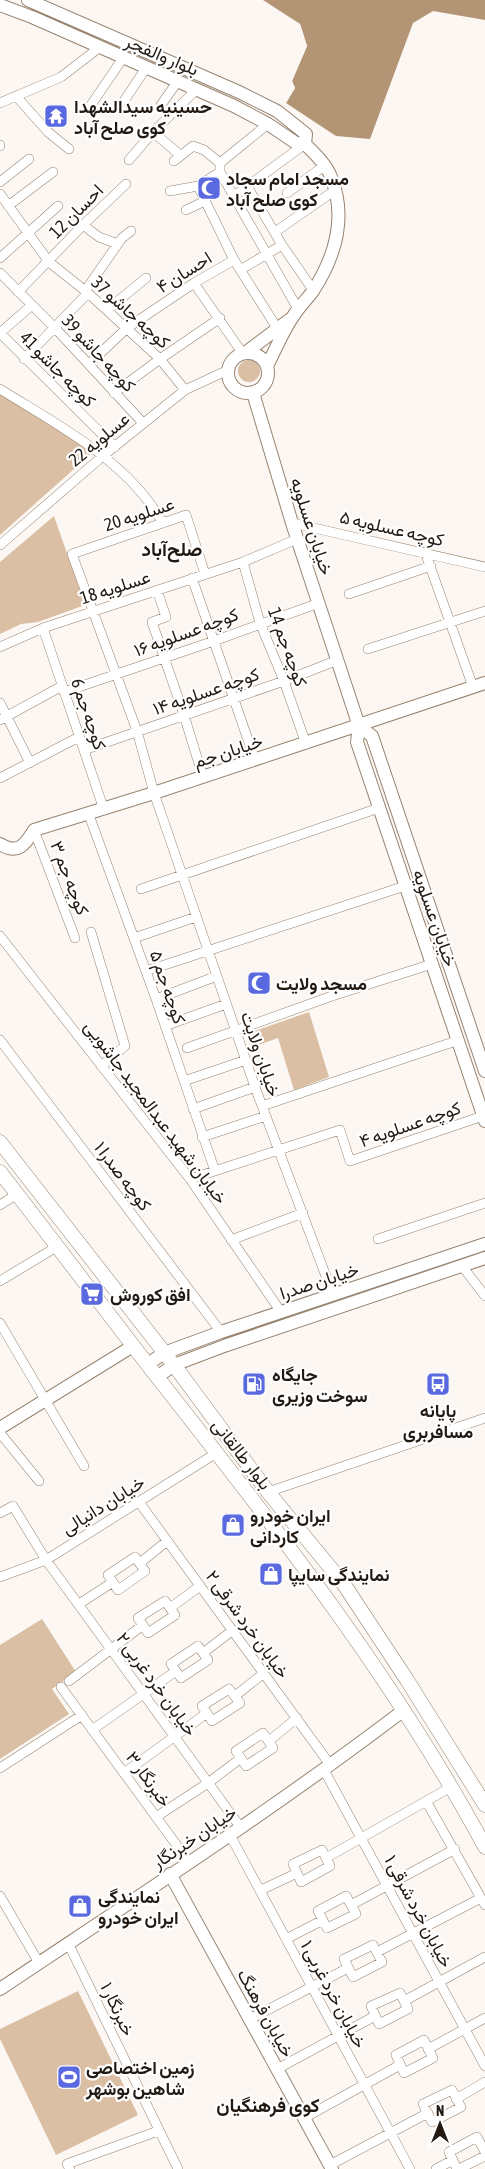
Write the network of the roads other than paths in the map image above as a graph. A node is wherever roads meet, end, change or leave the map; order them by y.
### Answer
1 (28, 0) edge
2 (0, 5) edge
3 (105, 34) junction
4 (100, 47) junction
5 (123, 58) junction
6 (172, 62) junction
7 (146, 68) junction
8 (166, 76) junction
9 (214, 80) junction
10 (178, 81) junction
11 (202, 91) junction
12 (16, 96) junction
13 (124, 101) dead end
14 (0, 103) edge
15 (90, 105) dead end
16 (161, 105) dead end
17 (268, 124) junction
18 (153, 132) junction
19 (306, 144) junction
20 (69, 149) dead end
21 (29, 159) dead end
22 (129, 160) dead end
23 (324, 166) junction
24 (220, 167) junction
25 (53, 172) dead end
26 (0, 182) edge
27 (126, 184) dead end
28 (198, 186) junction
29 (247, 186) junction
30 (170, 191) dead end
31 (334, 191) junction
32 (287, 193) dead end
33 (0, 196) edge
34 (234, 196) junction
35 (206, 201) junction
36 (8, 206) junction
37 (58, 206) dead end
38 (186, 210) dead end
39 (266, 218) junction
40 (83, 224) junction
41 (252, 227) junction
42 (131, 231) dead end
43 (28, 232) junction
44 (275, 232) junction
45 (118, 244) junction
46 (282, 245) junction
47 (267, 254) junction
48 (0, 258) edge
49 (234, 260) junction
50 (49, 262) junction
51 (240, 270) junction
52 (1, 275) edge
53 (146, 278) dead end
54 (194, 283) junction
55 (313, 290) junction
56 (18, 292) junction
57 (87, 292) junction
58 (32, 305) junction
59 (107, 310) junction
60 (296, 313) junction
61 (220, 318) junction
62 (55, 328) junction
63 (127, 328) junction
64 (277, 328) junction
65 (0, 334) edge
66 (244, 353) junction
67 (24, 359) junction
68 (160, 359) junction
69 (88, 364) junction
70 (267, 366) junction
71 (228, 370) junction
72 (0, 389) edge
73 (185, 390) junction
74 (253, 392) junction
75 (114, 393) junction
76 (143, 423) junction
77 (115, 448) junction
78 (104, 455) junction
79 (162, 523) junction
80 (292, 523) junction
81 (297, 539) junction
82 (0, 545) edge
83 (425, 552) junction
84 (72, 554) joint
85 (242, 562) junction
86 (431, 566) junction
87 (485, 567) edge
88 (205, 574) junction
89 (192, 578) junction
90 (157, 590) junction
91 (349, 594) dead end
92 (319, 603) junction
93 (94, 610) junction
94 (485, 611) edge
95 (451, 622) junction
96 (260, 623) junction
97 (43, 628) junction
98 (214, 641) junction
99 (0, 647) edge
100 (368, 649) dead end
101 (164, 658) junction
102 (338, 660) junction
103 (116, 674) junction
104 (284, 681) junction
105 (479, 685) edge
106 (63, 689) junction
107 (234, 698) junction
108 (0, 703) edge
109 (184, 715) junction
110 (3, 718) edge
111 (359, 726) junction
112 (137, 731) junction
113 (79, 737) junction
114 (306, 744) junction
115 (84, 750) junction
116 (255, 760) junction
117 (30, 763) junction
118 (202, 777) junction
119 (0, 778) edge
120 (154, 793) junction
121 (380, 808) junction
122 (104, 810) junction
123 (89, 815) junction
124 (34, 830) junction
125 (0, 844) edge
126 (182, 875) junction
127 (405, 886) junction
128 (141, 889) dead end
129 (196, 917) junction
130 (91, 932) dead end
131 (0, 936) edge
132 (75, 938) dead end
133 (134, 938) junction
134 (208, 950) junction
135 (432, 964) junction
136 (146, 971) junction
137 (217, 976) junction
138 (156, 999) junction
139 (226, 1004) junction
140 (165, 1026) junction
141 (236, 1030) junction
142 (0, 1040) edge
143 (459, 1040) junction
144 (187, 1048) dead end
145 (246, 1060) junction
146 (101, 1066) junction
147 (485, 1071) edge
148 (184, 1081) junction
149 (255, 1087) junction
150 (262, 1106) junction
151 (193, 1109) junction
152 (266, 1116) junction
153 (484, 1118) edge
154 (202, 1137) junction
155 (0, 1142) edge
156 (279, 1150) junction
157 (215, 1171) junction
158 (0, 1172) edge
159 (190, 1179) junction
160 (32, 1183) junction
161 (17, 1194) junction
162 (485, 1203) edge
163 (0, 1205) edge
164 (303, 1213) junction
165 (378, 1239) dead end
166 (230, 1240) junction
167 (485, 1244) edge
168 (58, 1246) junction
169 (485, 1258) edge
170 (462, 1266) junction
171 (0, 1281) edge
172 (377, 1287) junction
173 (333, 1295) junction
174 (485, 1296) edge
175 (281, 1312) junction
176 (0, 1323) edge
177 (255, 1328) junction
178 (221, 1332) junction
179 (133, 1346) junction
180 (164, 1353) junction
181 (148, 1364) junction
182 (174, 1365) junction
183 (157, 1376) junction
184 (46, 1401) junction
185 (485, 1418) edge
186 (0, 1428) edge
187 (0, 1433) edge
188 (218, 1452) junction
189 (84, 1466) dead end
190 (39, 1481) dead end
191 (268, 1492) junction
192 (139, 1502) junction
193 (0, 1513) edge
194 (167, 1541) junction
195 (46, 1560) junction
196 (140, 1563) junction
197 (0, 1577) edge
198 (113, 1582) junction
199 (200, 1586) junction
200 (79, 1604) junction
201 (170, 1608) junction
202 (143, 1626) junction
203 (233, 1630) junction
204 (112, 1649) junction
205 (203, 1654) junction
206 (176, 1671) junction
207 (264, 1673) junction
208 (69, 1681) dead end
209 (61, 1687) dead end
210 (144, 1693) junction
211 (235, 1696) junction
212 (404, 1710) junction
213 (207, 1714) junction
214 (82, 1715) junction
215 (297, 1718) junction
216 (92, 1730) junction
217 (176, 1737) junction
218 (268, 1741) junction
219 (241, 1758) junction
220 (0, 1768) edge
221 (327, 1768) junction
222 (124, 1773) junction
223 (208, 1782) junction
224 (451, 1787) junction
225 (426, 1800) junction
226 (485, 1805) edge
227 (156, 1817) junction
228 (241, 1828) junction
229 (230, 1835) junction
230 (362, 1838) junction
231 (485, 1847) edge
232 (455, 1849) junction
233 (326, 1858) junction
234 (189, 1862) junction
235 (297, 1873) junction
236 (170, 1874) junction
237 (387, 1885) junction
238 (261, 1890) junction
239 (1, 1899) edge
240 (483, 1901) edge
241 (352, 1905) junction
242 (322, 1920) junction
243 (414, 1934) junction
244 (286, 1939) junction
245 (69, 1944) junction
246 (376, 1952) junction
247 (485, 1957) edge
248 (39, 1963) junction
249 (348, 1968) junction
250 (439, 1982) junction
251 (311, 1986) junction
252 (0, 1989) edge
253 (404, 2001) junction
254 (375, 2016) junction
255 (485, 2018) edge
256 (250, 2019) junction
257 (464, 2028) junction
258 (338, 2035) junction
259 (428, 2049) junction
260 (400, 2064) junction
261 (283, 2066) junction
262 (485, 2066) edge
263 (485, 2082) edge
264 (364, 2084) junction
265 (456, 2099) junction
266 (428, 2114) junction
267 (304, 2118) junction
268 (158, 2131) junction
269 (391, 2132) junction
270 (484, 2147) edge
271 (485, 2156) edge
272 (456, 2166) edge
273 (331, 2167) edge
274 (70, 2169) edge
275 (178, 2169) edge
276 (410, 2169) edge
277 (436, 2169) edge

1 - 3 street, بلوار والفجر
2 - 4 street, بلوار والفجر
3 - 4 street
3 - 6 street, بلوار والفجر
4 - 5 street, بلوار والفجر
4 - 12 street
5 - 7 street, بلوار والفجر
5 - 15 street
6 - 8 street
6 - 9 street, بلوار والفجر
7 - 8 street, بلوار والفجر
7 - 13 street
8 - 10 street, بلوار والفجر
9 - 11 street
9 - 19 street, بلوار والفجر
10 - 11 street, بلوار والفجر
10 - 16 street
11 - 17 street, بلوار والفجر
11 - 18 street
12 - 14 street
12 - 20 street
17 - 19 street, بلوار والفجر
17 - 24 street
18 - 22 street
18 - 24 street
19 - 23 street, بلوار والفجر
19 - 29 street
21 - 26 street
23 - 31 street, بلوار والفجر
23 - 32 street
24 - 28 street
24 - 34 street
25 - 36 street
27 - 40 street, احسان 12
28 - 30 street
28 - 35 street
29 - 34 street
29 - 39 street
31 - 44 street
31 - 55 street, بلوار والفجر
33 - 36 street, کوچه جاشو 37
34 - 41 street
35 - 38 street
35 - 49 street
36 - 43 street, کوچه جاشو 37
37 - 43 street
39 - 41 street
39 - 44 street
40 - 45 street
40 - 50 street, احسان 12
41 - 47 street
42 - 45 street
43 - 48 street
43 - 50 street, کوچه جاشو 37
44 - 46 street
45 - 57 street
46 - 47 street
46 - 55 street
47 - 51 street
47 - 60 street
49 - 51 street
49 - 54 street, احسان ۴
50 - 56 street, احسان 12
50 - 57 street, کوچه جاشو 37
51 - 64 street
52 - 56 street, کوچه جاشو 39
53 - 59 street
54 - 61 street
54 - 63 street, احسان ۴
55 - 60 street, بلوار والفجر
56 - 58 street, کوچه جاشو 39
57 - 59 street, کوچه جاشو 37
57 - 62 street
58 - 62 street, کوچه جاشو 39
58 - 65 street
59 - 63 street, کوچه جاشو 37
60 - 64 street
60 - 70 street
61 - 66 street
61 - 68 street
62 - 67 street
62 - 69 street, کوچه جاشو 39
63 - 68 street, کوچه جاشو 37
63 - 69 street, احسان ۴
64 - 66 street
65 - 67 street, کوچه جاشو 41
66 - 70 street
66 - 71 street
67 - 77 street, کوچه جاشو 41
68 - 73 street, کوچه جاشو 37
68 - 75 street
69 - 75 street, کوچه جاشو 39
70 - 74 street
71 - 73 street, عسلویه 22
71 - 74 street
72 - 78 street
73 - 76 street, عسلویه 22
74 - 80 street, خیابان عسلویه
75 - 76 street, کوچه جاشو 39
76 - 77 street, عسلویه 22
77 - 78 street, عسلویه 22
78 - 79 street
78 - 82 street, عسلویه 22
79 - 84 street, عسلویه 20
79 - 88 street, عسلویه 20
80 - 81 street, خیابان عسلویه
80 - 83 street, کوچه عسلویه ۵
81 - 85 street, عسلویه 18
81 - 92 street, خیابان عسلویه
83 - 86 street
83 - 87 street, کوچه عسلویه ۵
84 - 93 street, خیابان ولایت
85 - 88 street, عسلویه 18
85 - 96 street, کوچه جم 14
86 - 91 street
86 - 95 street
88 - 89 street, عسلویه 18
89 - 90 street, عسلویه 18
89 - 98 street
90 - 93 street, عسلویه 18
90 - 101 street
92 - 96 street, کوچه عسلویه ۱۶
92 - 102 street, خیابان عسلویه
93 - 97 street, عسلویه 18
93 - 103 street, خیابان ولایت
94 - 95 street
95 - 100 street
95 - 105 street
96 - 98 street, کوچه عسلویه ۱۶
96 - 104 street, کوچه جم 14
97 - 99 street, عسلویه 18
97 - 106 street, کوچه جم 6
98 - 101 street, کوچه عسلویه ۱۶
98 - 107 street
101 - 103 street, کوچه عسلویه ۱۶
101 - 109 street
102 - 104 street, کوچه عسلویه ۱۴
102 - 111 street, خیابان عسلویه
103 - 106 street, کوچه عسلویه ۱۶
103 - 112 street, خیابان ولایت
104 - 107 street, کوچه عسلویه ۱۴
104 - 114 street, کوچه جم 14
105 - 111 street, خیابان جم
106 - 110 street, کوچه عسلویه ۱۶
106 - 113 street, کوچه جم 6
107 - 109 street, کوچه عسلویه ۱۴
107 - 116 street
108 - 110 street
109 - 112 street, کوچه عسلویه ۱۴
109 - 118 street
110 - 117 street
111 - 114 street, خیابان جم
111 - 121 street, خیابان عسلویه
111 - 147 street, خیابان عسلویه
112 - 115 street, کوچه عسلویه ۱۴
112 - 120 street, خیابان ولایت
113 - 115 street, کوچه جم 6
113 - 117 street
114 - 116 street, خیابان جم
115 - 122 street, کوچه جم 6
116 - 118 street, خیابان جم
117 - 119 street
118 - 120 street, خیابان جم
120 - 122 street, خیابان جم
120 - 126 street, خیابان ولایت
121 - 126 street
121 - 127 street, خیابان عسلویه
122 - 123 street, خیابان جم
123 - 124 street, خیابان جم
123 - 133 street, کوچه جم ۵
124 - 125 street
124 - 132 street, کوچه جم ۳
126 - 128 street
126 - 129 street, خیابان ولایت
127 - 134 street
127 - 135 street, خیابان عسلویه
129 - 133 street
129 - 134 street, خیابان ولایت
130 - 146 street
131 - 146 street, خیابان شهید عبدالمجید جاشویی
133 - 136 street, کوچه جم ۵
134 - 136 street
134 - 137 street, خیابان ولایت
135 - 141 street
135 - 143 street, خیابان عسلویه
136 - 138 street, کوچه جم ۵
137 - 138 street
137 - 139 street, خیابان ولایت
138 - 140 street, کوچه جم ۵
139 - 140 street
139 - 141 street, خیابان ولایت
140 - 148 street, کوچه جم ۵
141 - 144 street
141 - 145 street, خیابان ولایت
142 - 178 street, کوچه صدرا ۱
143 - 150 street
143 - 153 street, خیابان عسلویه
145 - 148 street
145 - 149 street, خیابان ولایت
146 - 159 street, خیابان شهید عبدالمجید جاشویی
148 - 151 street, کوچه جم ۵
149 - 150 street, خیابان ولایت
149 - 151 street
150 - 152 street, خیابان ولایت
151 - 154 street, کوچه جم ۵
152 - 154 street
152 - 156 street, خیابان ولایت
153 - 156 street, کوچه عسلویه ۴
154 - 157 street, کوچه جم ۵
155 - 160 main road, بلوار طالقانی
156 - 157 street
156 - 164 street, خیابان ولایت
157 - 159 street
158 - 161 main road, بلوار طالقانی
159 - 166 street, خیابان شهید عبدالمجید جاشویی
160 - 161 main road
160 - 180 main road, بلوار طالقانی
161 - 163 street
161 - 168 main road, بلوار طالقانی
162 - 165 street
164 - 166 street
164 - 173 street, خیابان ولایت
166 - 175 street, خیابان شهید عبدالمجید جاشویی
167 - 172 street, خیابان صدرا
168 - 171 street
168 - 179 main road, بلوار طالقانی
169 - 170 street, خیابان صدرا
170 - 172 street, خیابان صدرا
170 - 174 street
172 - 173 street, خیابان صدرا
172 - 177 street, خیابان صدرا
173 - 175 street, خیابان صدرا
175 - 177 street, خیابان صدرا
176 - 184 street
177 - 178 street, خیابان صدرا
177 - 182 street, خیابان صدرا
178 - 180 street, خیابان صدرا
179 - 181 main road, بلوار طالقانی
179 - 184 street
180 - 181 street, خیابان صدرا
180 - 182 main road, بلوار طالقانی
181 - 183 main road, بلوار طالقانی
182 - 183 street, خیابان صدرا
182 - 191 main road, بلوار طالقانی
183 - 188 main road, بلوار طالقانی
184 - 186 street
184 - 189 street
185 - 191 street
187 - 190 street
188 - 192 street, خیابان دانیالی
188 - 212 main road, بلوار طالقانی
191 - 226 main road, بلوار طالقانی
192 - 194 street, خیابان خرد شرقی ۲
192 - 195 street, خیابان دانیالی
193 - 195 street, خیابان خرد غربی ۲
194 - 196 street
194 - 199 street, خیابان خرد شرقی ۲
195 - 197 street, خیابان دانیالی
195 - 200 street, خیابان خرد غربی ۲
196 - 198 street
196 - 198 street
198 - 200 street
199 - 201 street
199 - 203 street, خیابان خرد شرقی ۲
200 - 204 street, خیابان خرد غربی ۲
201 - 202 street
201 - 202 street
202 - 204 street
203 - 205 street
203 - 207 street, خیابان خرد شرقی ۲
204 - 208 street
204 - 210 street, خیابان خرد غربی ۲
205 - 206 street
205 - 206 street
206 - 210 street
207 - 211 street
207 - 215 street, خیابان خرد شرقی ۲
209 - 214 street, خبرنگار ۳
210 - 216 street
210 - 217 street, خیابان خرد غربی ۲
211 - 213 street
211 - 213 street
212 - 221 street, خیابان خبرنگار
212 - 224 main road, بلوار طالقانی
213 - 217 street
214 - 216 street, خبرنگار ۳
214 - 220 street
215 - 218 street
215 - 221 street, خیابان خرد شرقی ۲
216 - 222 street, خبرنگار ۳
217 - 222 street
217 - 223 street, خیابان خرد غربی ۲
218 - 219 street
218 - 219 street
219 - 223 street
221 - 228 street, خیابان خبرنگار
221 - 230 street, خیابان خرد شرقی ۱
222 - 227 street, خبرنگار ۳
223 - 227 street
223 - 228 street, خیابان خرد غربی ۲
224 - 225 street
224 - 231 main road, بلوار طالقانی
225 - 230 street
225 - 232 street
227 - 234 street, خبرنگار ۳
228 - 229 street, خیابان خبرنگار
229 - 234 street, خیابان خبرنگار
229 - 238 street, خیابان خرد غربی ۱
230 - 233 street
230 - 237 street, خیابان خرد شرقی ۱
232 - 237 street
232 - 240 street
233 - 235 street
233 - 235 street
234 - 236 street, خیابان خبرنگار
235 - 238 street
236 - 245 street, خیابان خبرنگار
236 - 256 street, خیابان فرهنگ
237 - 241 street
237 - 243 street, خیابان خرد شرقی ۱
238 - 244 street, خیابان خرد غربی ۱
239 - 248 street
240 - 243 street
241 - 242 street
241 - 242 street
242 - 244 street
243 - 246 street
243 - 250 street, خیابان خرد شرقی ۱
244 - 251 street, خیابان خرد غربی ۱
245 - 248 street, خیابان خبرنگار
245 - 268 street, خبرنگار ۱
246 - 249 street
246 - 249 street
247 - 250 street
248 - 252 street, خیابان خبرنگار
249 - 251 street
250 - 253 street
250 - 257 street, خیابان خرد شرقی ۱
251 - 256 street
251 - 258 street, خیابان خرد غربی ۱
253 - 254 street
253 - 254 street
254 - 258 street
255 - 257 street
256 - 261 street, خیابان فرهنگ
257 - 259 street
257 - 262 street, خیابان خرد شرقی ۱
258 - 261 street
258 - 264 street, خیابان خرد غربی ۱
259 - 260 street
259 - 260 street
260 - 264 street
261 - 267 street, خیابان فرهنگ
263 - 265 street
264 - 267 street
264 - 269 street, خیابان خرد غربی ۱
265 - 266 street
265 - 266 street
266 - 269 street
267 - 273 street, خیابان فرهنگ
268 - 274 street
268 - 275 street, خبرنگار ۱
269 - 273 street
269 - 276 street, خیابان خرد غربی ۱
270 - 272 street
271 - 272 street
272 - 277 street

